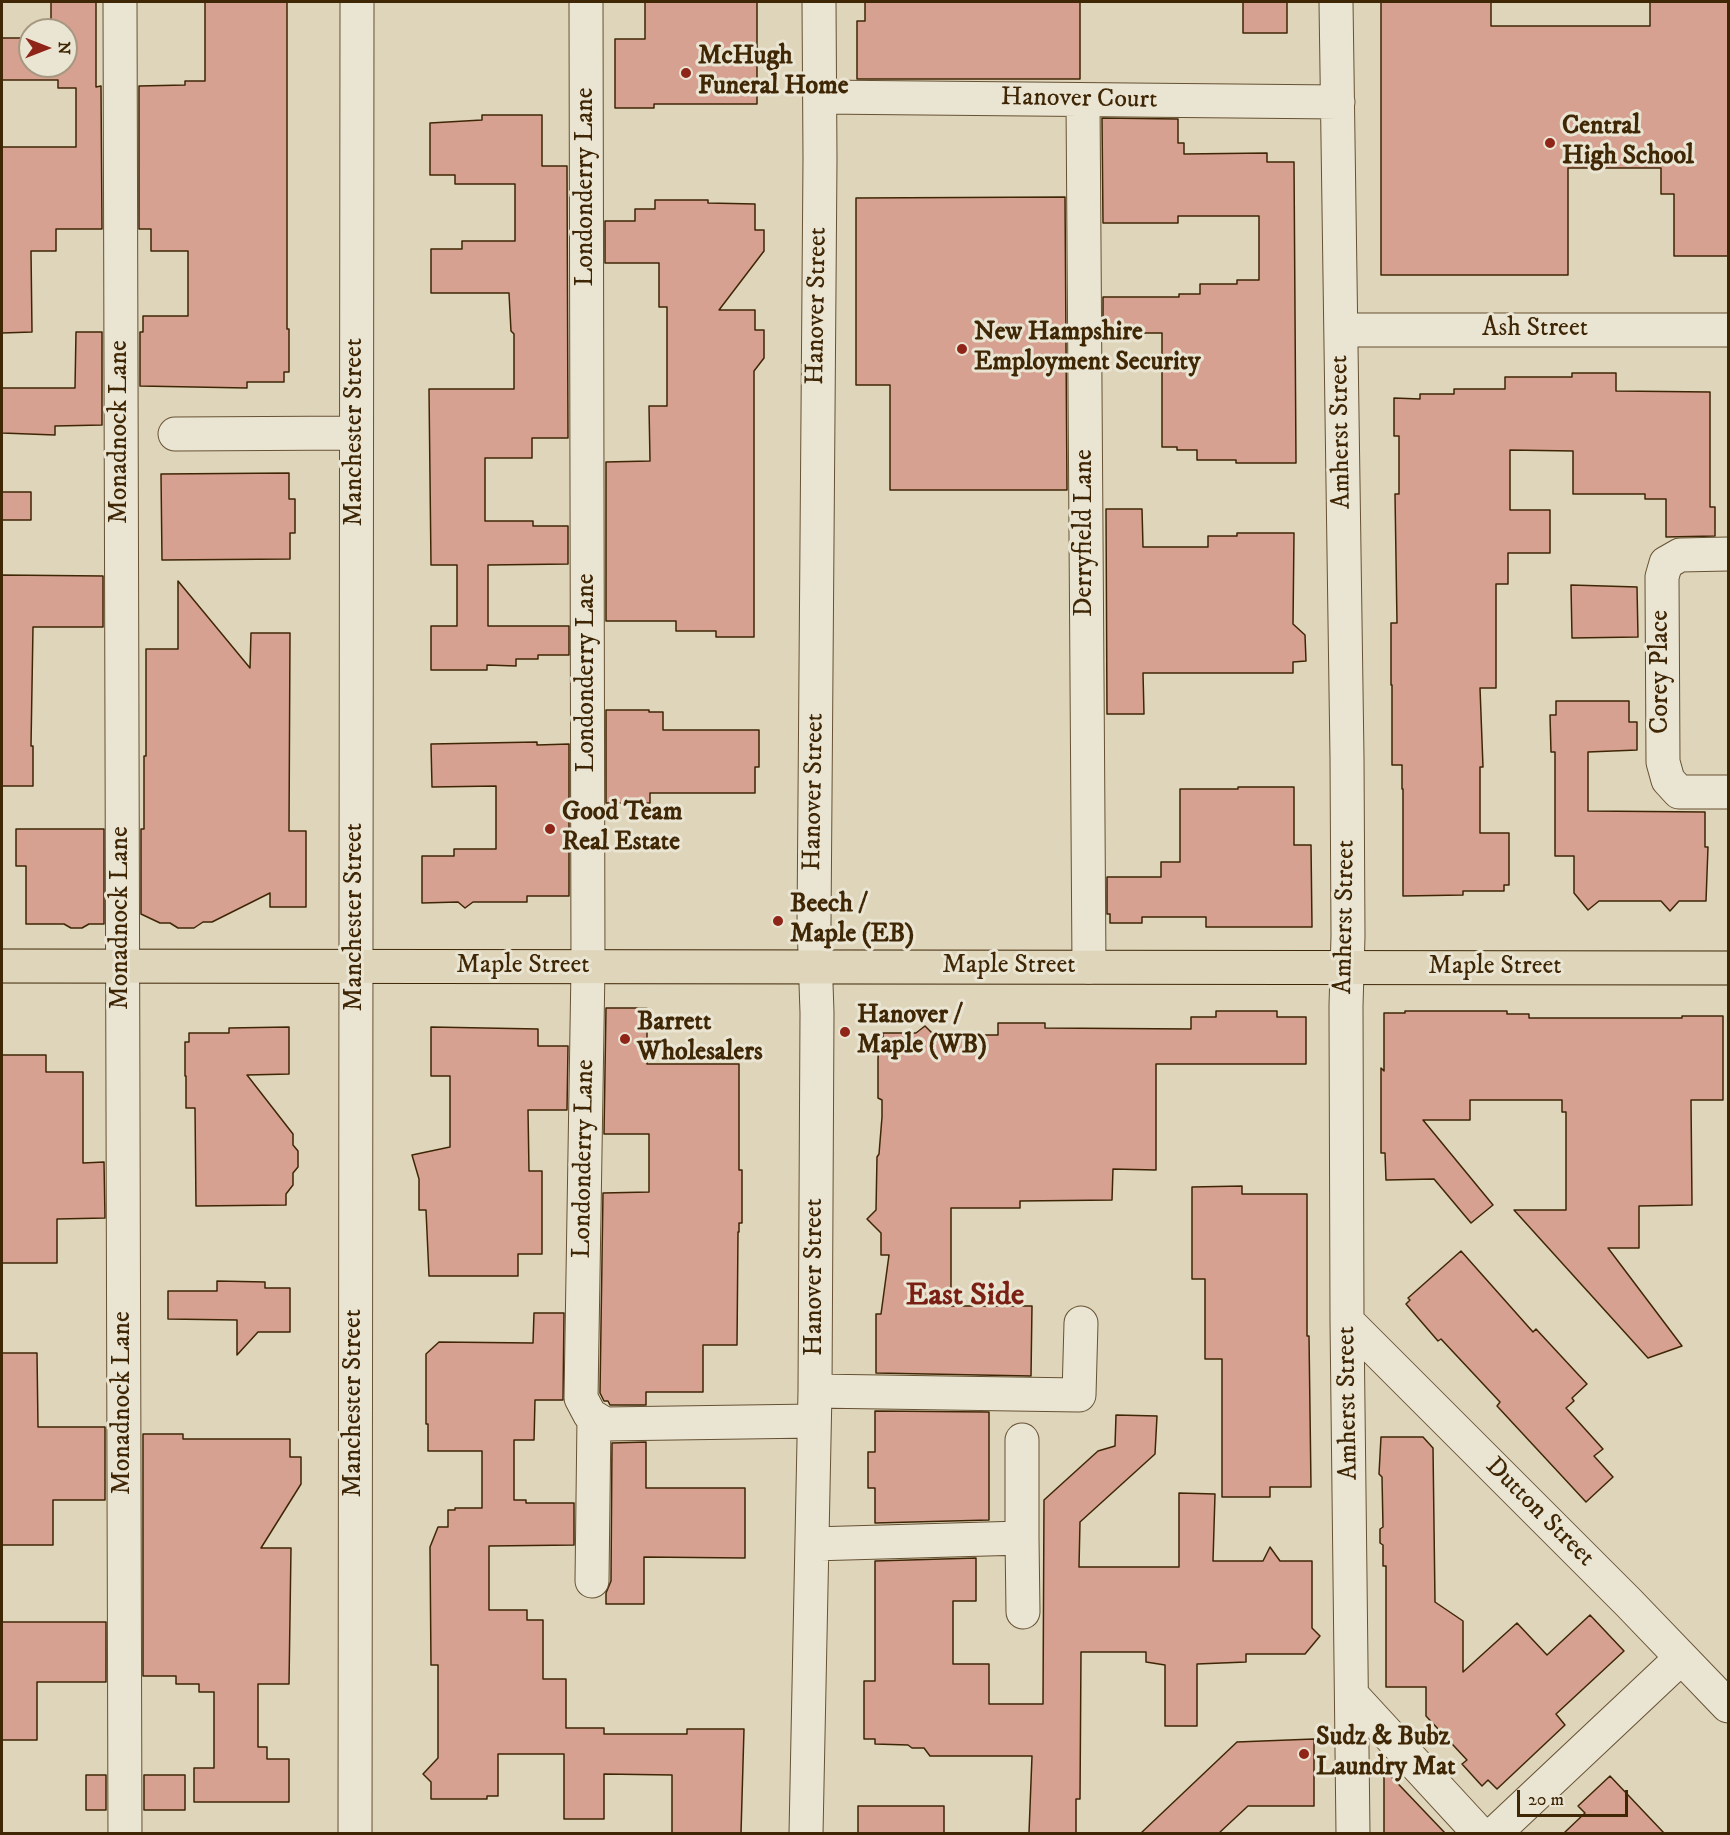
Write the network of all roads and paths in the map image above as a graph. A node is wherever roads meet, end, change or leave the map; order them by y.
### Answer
1 (120, 2) edge
2 (357, 2) edge
3 (586, 2) edge
4 (819, 2) edge
5 (1336, 2) edge
6 (820, 97) junction
7 (1083, 99) junction
8 (1338, 102) junction
9 (1341, 330) junction
10 (1728, 330) edge
11 (356, 433) junction
12 (175, 434) dead end
13 (1728, 554) edge
14 (1728, 792) edge
15 (2, 966) edge
16 (122, 966) junction
17 (356, 966) junction
18 (588, 967) junction
19 (1089, 967) junction
20 (1347, 967) junction
21 (815, 968) junction
22 (1728, 968) edge
23 (1347, 1321) junction
24 (1082, 1323) dead end
25 (815, 1406) junction
26 (592, 1416) junction
27 (1022, 1440) dead end
28 (1022, 1538) junction
29 (812, 1544) junction
30 (592, 1581) dead end
31 (1023, 1612) dead end
32 (1681, 1658) junction
33 (1352, 1695) junction
34 (1728, 1706) edge
35 (126, 1833) edge
36 (355, 1833) edge
37 (806, 1833) edge
38 (1353, 1833) edge
39 (1480, 1833) edge
40 (1494, 1833) edge

1 - 16 street, Monadnock Lane
2 - 11 street, Manchester Street
3 - 18 street, Londonderry Lane
4 - 6 street, Hanover Street
5 - 8 street, Amherst Street
6 - 7 street, Hanover Court
6 - 21 street, Hanover Street
7 - 8 street, Hanover Court
7 - 19 street, Derryfield Lane
8 - 9 street, Amherst Street
9 - 10 street, Ash Street
9 - 20 street, Amherst Street
11 - 12 street
11 - 17 street, Manchester Street
13 - 14 street, Corey Place
15 - 16 main road, Maple Street
16 - 17 main road, Maple Street
16 - 35 street, Monadnock Lane
17 - 18 main road, Maple Street
17 - 36 street, Manchester Street
18 - 21 main road, Maple Street
18 - 26 street, Londonderry Lane
19 - 20 main road, Maple Street
19 - 21 main road, Maple Street
20 - 22 main road, Maple Street
20 - 23 street, Amherst Street
21 - 25 street, Hanover Street
23 - 32 street, Dutton Street
23 - 33 street, Amherst Street
24 - 25 street
25 - 26 street
25 - 29 street, Hanover Street
26 - 30 street, Londonderry Lane
27 - 28 street
28 - 29 street
28 - 31 street
29 - 37 street, Hanover Street
32 - 34 street, Dutton Street
32 - 40 street
33 - 38 street, Amherst Street
33 - 39 street

